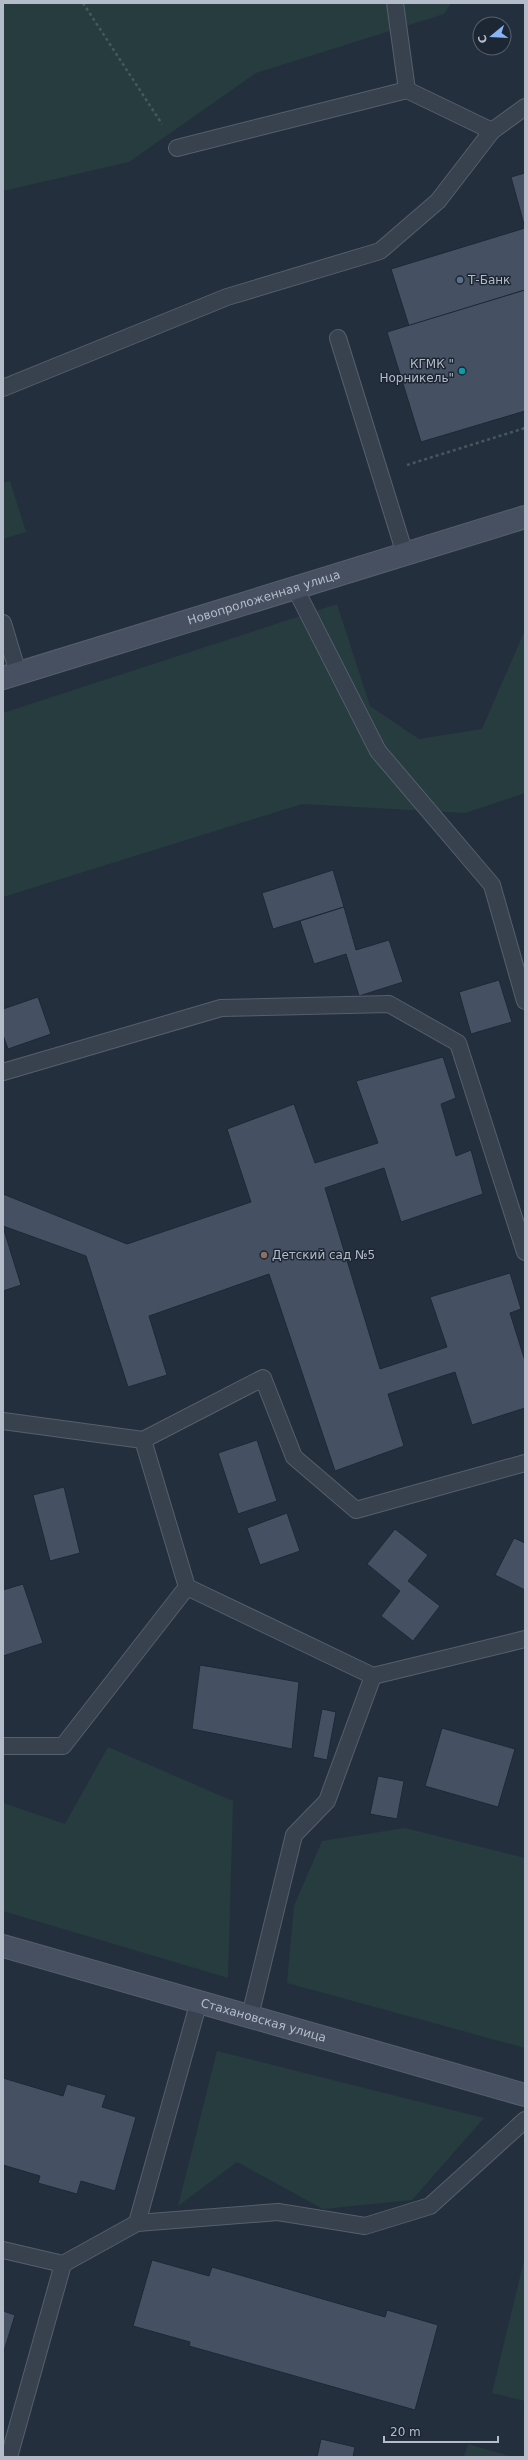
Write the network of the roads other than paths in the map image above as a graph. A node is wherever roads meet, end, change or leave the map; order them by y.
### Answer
1 (395, 3) edge
2 (407, 90) junction
3 (525, 107) edge
4 (492, 131) junction
5 (177, 148) road end
6 (338, 338) dead end
7 (3, 388) edge
8 (525, 517) edge
9 (406, 554) junction
10 (295, 588) junction
11 (3, 623) edge
12 (11, 675) edge
13 (525, 1001) edge
14 (3, 1072) edge
15 (525, 1252) edge
16 (3, 1421) edge
17 (143, 1440) junction
18 (525, 1463) edge
19 (187, 1587) junction
20 (525, 1639) edge
21 (373, 1676) junction
22 (3, 1746) edge
23 (3, 1946) edge
24 (198, 2002) junction
25 (250, 2016) junction
26 (525, 2095) edge
27 (525, 2120) edge
28 (137, 2223) junction
29 (3, 2250) edge
30 (63, 2264) junction
31 (9, 2457) edge

1 - 2 lane
2 - 4 lane
2 - 5 lane
3 - 4 lane
4 - 7 lane
6 - 9 lane
8 - 9 street, Новопроложенная улица
9 - 10 street, Новопроложенная улица
10 - 12 street, Новопроложенная улица
10 - 13 lane
11 - 12 lane
14 - 15 lane
16 - 17 lane
17 - 18 lane
17 - 19 lane
19 - 21 lane
19 - 22 lane
20 - 21 lane
21 - 25 lane
23 - 24 street, Стахановская улица
24 - 25 street, Стахановская улица
24 - 28 lane
25 - 26 street, Стахановская улица
27 - 28 lane
28 - 30 lane
29 - 30 lane
30 - 31 lane

